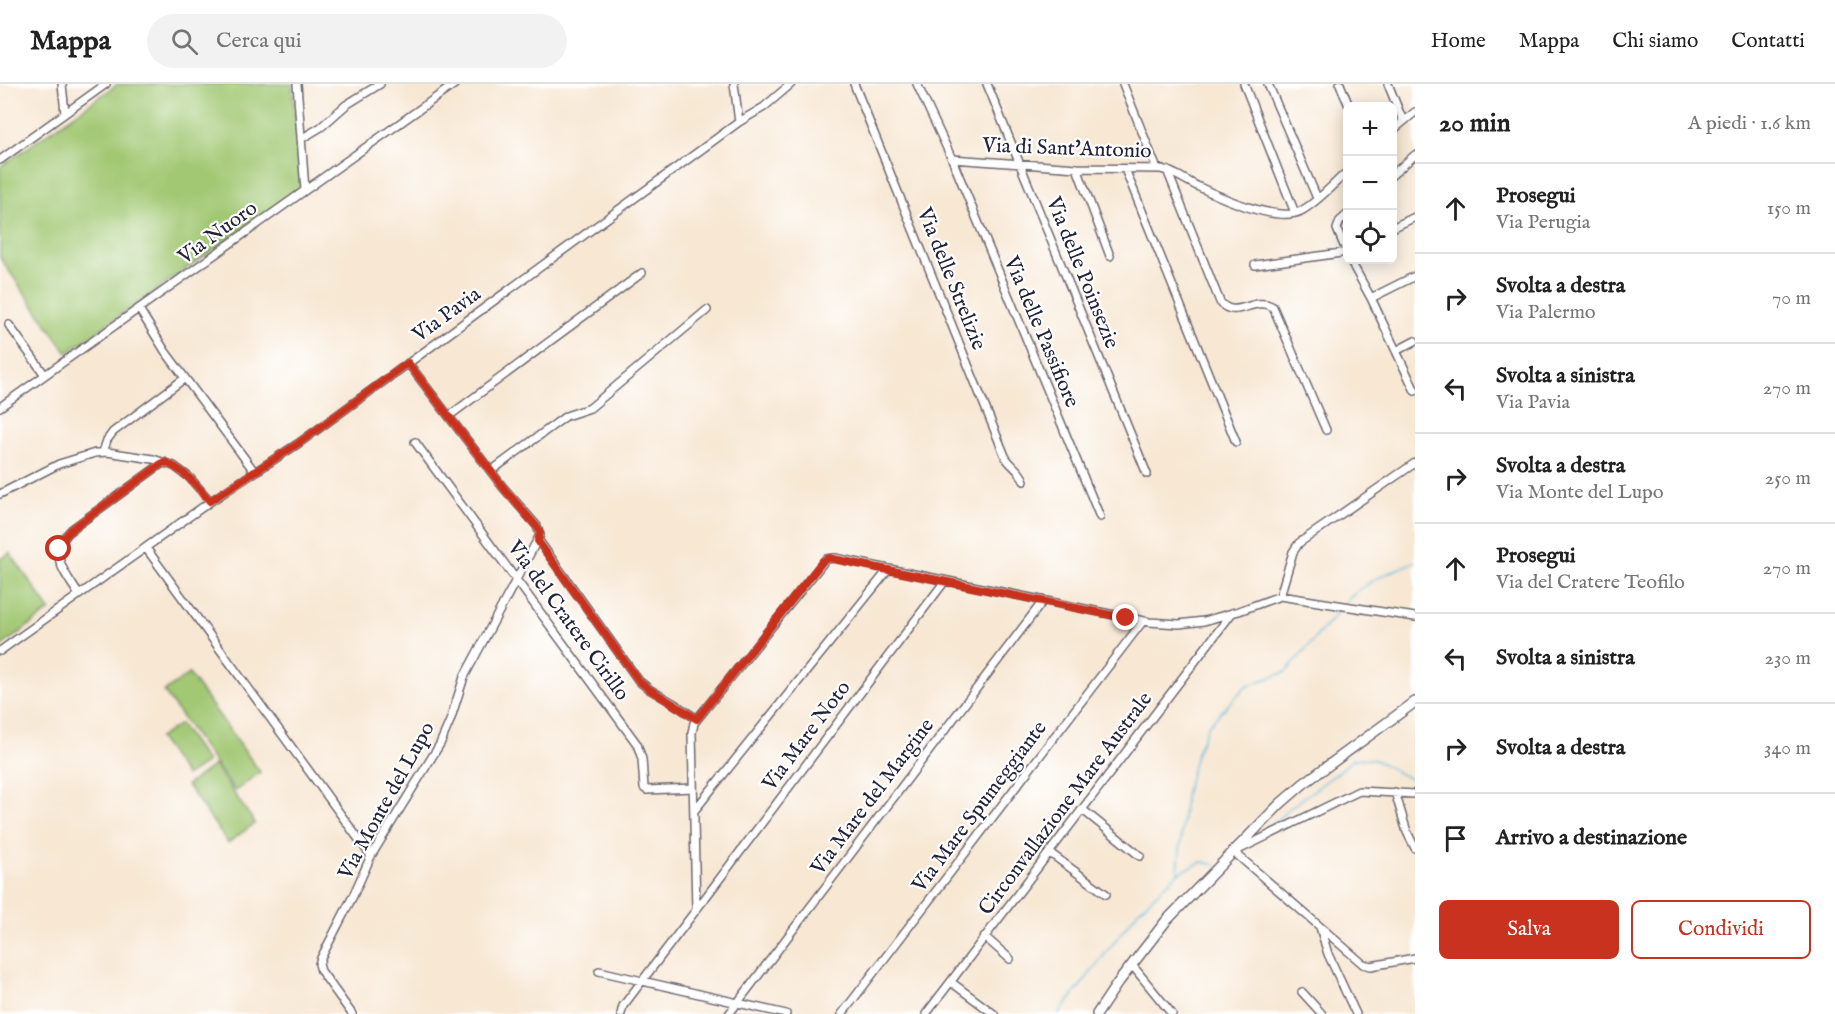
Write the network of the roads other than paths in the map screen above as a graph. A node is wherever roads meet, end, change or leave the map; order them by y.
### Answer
1 (62, 84) edge
2 (106, 84) edge
3 (297, 84) edge
4 (380, 84) edge
5 (455, 84) edge
6 (734, 84) edge
7 (791, 84) edge
8 (854, 84) edge
9 (917, 84) edge
10 (987, 84) edge
11 (1123, 84) edge
12 (1244, 84) edge
13 (1268, 84) edge
14 (1340, 84) edge
15 (1388, 84) edge
16 (1347, 102) edge
17 (1415, 112) edge
18 (64, 113) junction
19 (1403, 121) junction
20 (739, 123) junction
21 (1397, 126) edge
22 (301, 139) junction
23 (1415, 155) edge
24 (952, 159) junction
25 (0, 160) edge
26 (1019, 165) junction
27 (1077, 168) junction
28 (1125, 169) junction
29 (1157, 169) junction
30 (1167, 170) junction
31 (1397, 171) edge
32 (1343, 175) edge
33 (305, 190) junction
34 (1317, 198) junction
35 (1295, 213) junction
36 (1415, 217) edge
37 (1343, 218) edge
38 (1397, 226) edge
39 (1343, 243) edge
40 (1110, 256) dead end
41 (1343, 256) edge
42 (1353, 264) edge
43 (1255, 265) dead end
44 (642, 273) dead end
45 (1415, 276) edge
46 (1371, 298) junction
47 (139, 309) junction
48 (707, 310) dead end
49 (9, 325) dead end
50 (1415, 341) edge
51 (1396, 351) junction
52 (408, 363) junction
53 (45, 375) junction
54 (185, 378) junction
55 (1415, 391) edge
56 (0, 407) edge
57 (449, 416) junction
58 (1326, 430) dead end
59 (415, 442) dead end
60 (1236, 442) dead end
61 (103, 452) junction
62 (164, 462) junction
63 (1415, 463) edge
64 (254, 471) junction
65 (491, 471) junction
66 (1147, 474) dead end
67 (1024, 480) dead end
68 (0, 494) edge
69 (210, 501) junction
70 (1100, 517) dead end
71 (538, 541) junction
72 (146, 549) junction
73 (888, 570) junction
74 (517, 579) junction
75 (945, 581) junction
76 (79, 595) junction
77 (1280, 596) junction
78 (1043, 601) junction
79 (1232, 613) junction
80 (1415, 617) edge
81 (1143, 621) junction
82 (0, 651) edge
83 (1415, 702) edge
84 (697, 719) junction
85 (693, 788) junction
86 (1395, 792) junction
87 (1415, 794) edge
88 (1083, 810) junction
89 (694, 811) junction
90 (1415, 848) edge
91 (1234, 852) junction
92 (1050, 853) junction
93 (371, 856) junction
94 (1140, 856) dead end
95 (1106, 894) dead end
96 (696, 910) junction
97 (1320, 927) junction
98 (985, 937) junction
99 (1415, 958) edge
100 (1010, 959) dead end
101 (1132, 965) junction
102 (599, 971) dead end
103 (642, 981) junction
104 (951, 982) junction
105 (1302, 992) dead end
106 (738, 1003) junction
107 (352, 1014) edge
108 (621, 1014) edge
109 (729, 1014) edge
110 (786, 1014) edge
111 (842, 1014) edge
112 (926, 1014) edge
113 (994, 1014) edge
114 (1097, 1014) edge
115 (1172, 1014) edge
116 (1322, 1014) edge
117 (1356, 1014) edge

1 - 18 street
2 - 18 street
3 - 22 street
4 - 22 street
5 - 33 street, Via Nuoro
6 - 20 street
7 - 20 street, Via Pavia
8 - 67 street, Via delle Strelizie
9 - 24 street, Via di Sant'Antonio
10 - 26 street, Via delle Poinsezie
11 - 29 street
12 - 35 street
13 - 34 street
14 - 16 street
15 - 19 street
17 - 19 street
18 - 25 street
19 - 21 street
20 - 52 street, Via Pavia
22 - 33 street
23 - 31 street
24 - 26 street, Via di Sant'Antonio
24 - 70 street, Via delle Passifiore
26 - 27 street, Via di Sant'Antonio
26 - 66 street, Via delle Poinsezie
27 - 28 street, Via di Sant'Antonio
27 - 40 street
28 - 29 street, Via di Sant'Antonio
28 - 60 street
29 - 30 street, Via di Sant'Antonio
30 - 35 street, Via di Sant'Antonio
30 - 58 street
32 - 34 street
33 - 47 street, Via Nuoro
34 - 35 street
36 - 38 street
37 - 39 street
41 - 43 street
42 - 46 street
44 - 57 street
45 - 46 street
46 - 51 street
47 - 53 street, Via Nuoro
47 - 54 street
48 - 65 street
49 - 53 street
50 - 51 street
51 - 55 street
52 - 57 street
52 - 64 street, Via Pavia
53 - 56 street, Via Nuoro
54 - 61 street
54 - 64 street
57 - 65 street
59 - 74 street, Via del Cratere Cirillo
61 - 62 street
61 - 68 street
62 - 69 street
62 - 76 street
63 - 77 street
64 - 69 street, Via Pavia
65 - 71 street
69 - 72 street, Via Pavia
71 - 74 street, Via Monte del Lupo
71 - 84 street
72 - 76 street, Via Pavia
72 - 93 street
73 - 75 street
73 - 84 street
73 - 89 street
74 - 85 street, Via del Cratere Cirillo
74 - 93 street, Via Monte del Lupo
75 - 78 street
75 - 96 street, Via Mare Noto
76 - 82 street, Via Pavia
77 - 79 street
77 - 80 street
78 - 81 street
78 - 106 street, Via Mare del Margine
79 - 81 street
79 - 88 street, Circonvallazione Mare Australe
81 - 111 street, Via Mare Spumeggiante
83 - 91 main road
84 - 85 street
85 - 89 street
86 - 87 street
86 - 90 street
86 - 91 street
88 - 92 street, Circonvallazione Mare Australe
88 - 94 street
89 - 96 street
91 - 97 street
91 - 101 main road
92 - 95 street
92 - 98 street, Circonvallazione Mare Australe
93 - 107 street, Via Monte del Lupo
96 - 103 street
97 - 99 street
97 - 117 street
98 - 100 street
98 - 104 street, Circonvallazione Mare Australe
101 - 114 main road
101 - 115 street
102 - 103 street
103 - 106 street
103 - 108 street
104 - 112 street, Circonvallazione Mare Australe
104 - 113 street
105 - 116 street
106 - 109 street, Via Mare del Margine
106 - 110 street

